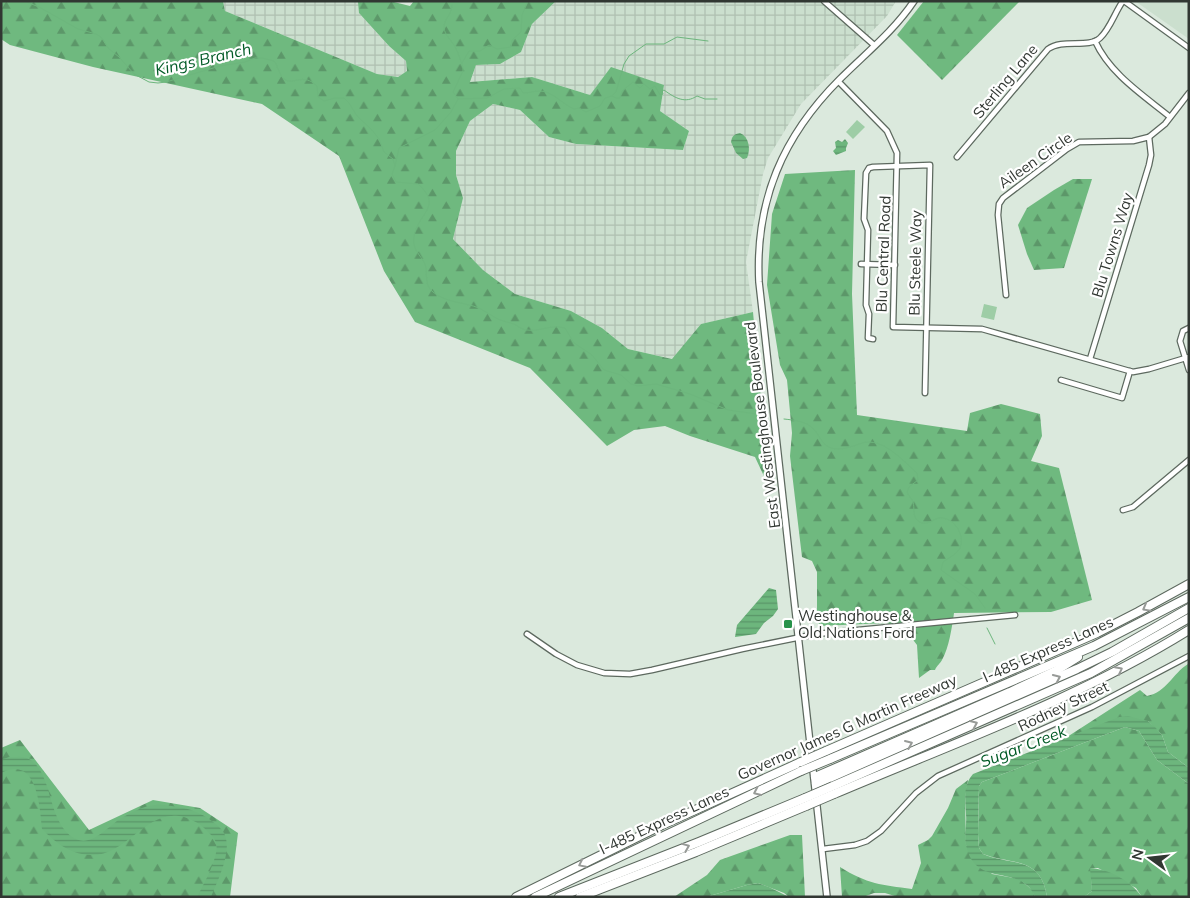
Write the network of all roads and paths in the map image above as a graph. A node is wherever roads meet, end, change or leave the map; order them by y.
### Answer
1 (824, 1) edge
2 (914, 1) edge
3 (1123, 1) edge
4 (1095, 41) junction
5 (874, 45) junction
6 (1189, 48) edge
7 (838, 81) junction
8 (1188, 95) edge
9 (1170, 117) junction
10 (1150, 137) junction
11 (957, 157) dead end
12 (897, 166) junction
13 (864, 264) junction
14 (895, 265) junction
15 (1006, 295) dead end
16 (926, 327) junction
17 (1189, 328) edge
18 (873, 339) dead end
19 (1187, 357) edge
20 (1090, 359) junction
21 (1189, 370) edge
22 (1130, 371) junction
23 (1061, 380) dead end
24 (925, 393) dead end
25 (1189, 460) edge
26 (1123, 510) dead end
27 (1189, 584) edge
28 (1189, 597) edge
29 (1189, 608) edge
30 (1015, 615) dead end
31 (1189, 618) edge
32 (1189, 630) edge
33 (527, 634) dead end
34 (799, 638) junction
35 (1094, 646) junction
36 (1189, 656) edge
37 (1091, 673) junction
38 (1060, 700) junction
39 (815, 780) junction
40 (834, 790) junction
41 (806, 802) junction
42 (698, 819) junction
43 (822, 849) junction
44 (611, 850) junction
45 (516, 897) edge
46 (535, 897) edge
47 (560, 897) edge
48 (580, 897) edge
49 (828, 897) edge

1 - 5 street
2 - 5 main road, East Westinghouse Boulevard
3 - 4 street
3 - 6 street
4 - 9 street
4 - 11 street, Sterling Lane
5 - 7 main road, East Westinghouse Boulevard
7 - 12 street, Blu Central Road
7 - 34 main road, East Westinghouse Boulevard
8 - 9 street
9 - 10 street
10 - 15 street, Aileen Circle
10 - 20 street, Blu Towns Way
12 - 13 street
12 - 14 street, Blu Central Road
12 - 16 street, Blu Steele Way
13 - 14 street
13 - 18 street
14 - 16 street, Blu Central Road
16 - 20 street, Blu Central Road
16 - 24 street, Blu Steele Way
17 - 19 street
19 - 21 street
19 - 22 street, Blu Central Road
20 - 22 street, Blu Central Road
22 - 23 street
25 - 26 street
27 -> 44 highway, Governor James G Martin Freeway, bridge
28 - 35 highway, I-485 Express Lanes
39 -> 29 highway
30 - 34 street
31 - 37 highway
38 -> 32 highway
33 - 34 street
34 - 39 main road, East Westinghouse Boulevard
35 - 39 highway
35 -> 42 highway, I-485 Express Lanes, bridge
36 - 43 street, Rodney Street
37 - 38 highway
40 -> 37 highway
38 - 40 highway
39 - 43 main road, East Westinghouse Boulevard
40 - 41 highway, bridge
47 -> 41 highway, I-485 Express Lanes
41 - 48 highway
42 - 44 highway
42 - 46 highway, I-485 Express Lanes
43 - 49 main road, East Westinghouse Boulevard
44 -> 45 highway, Governor James G Martin Freeway

